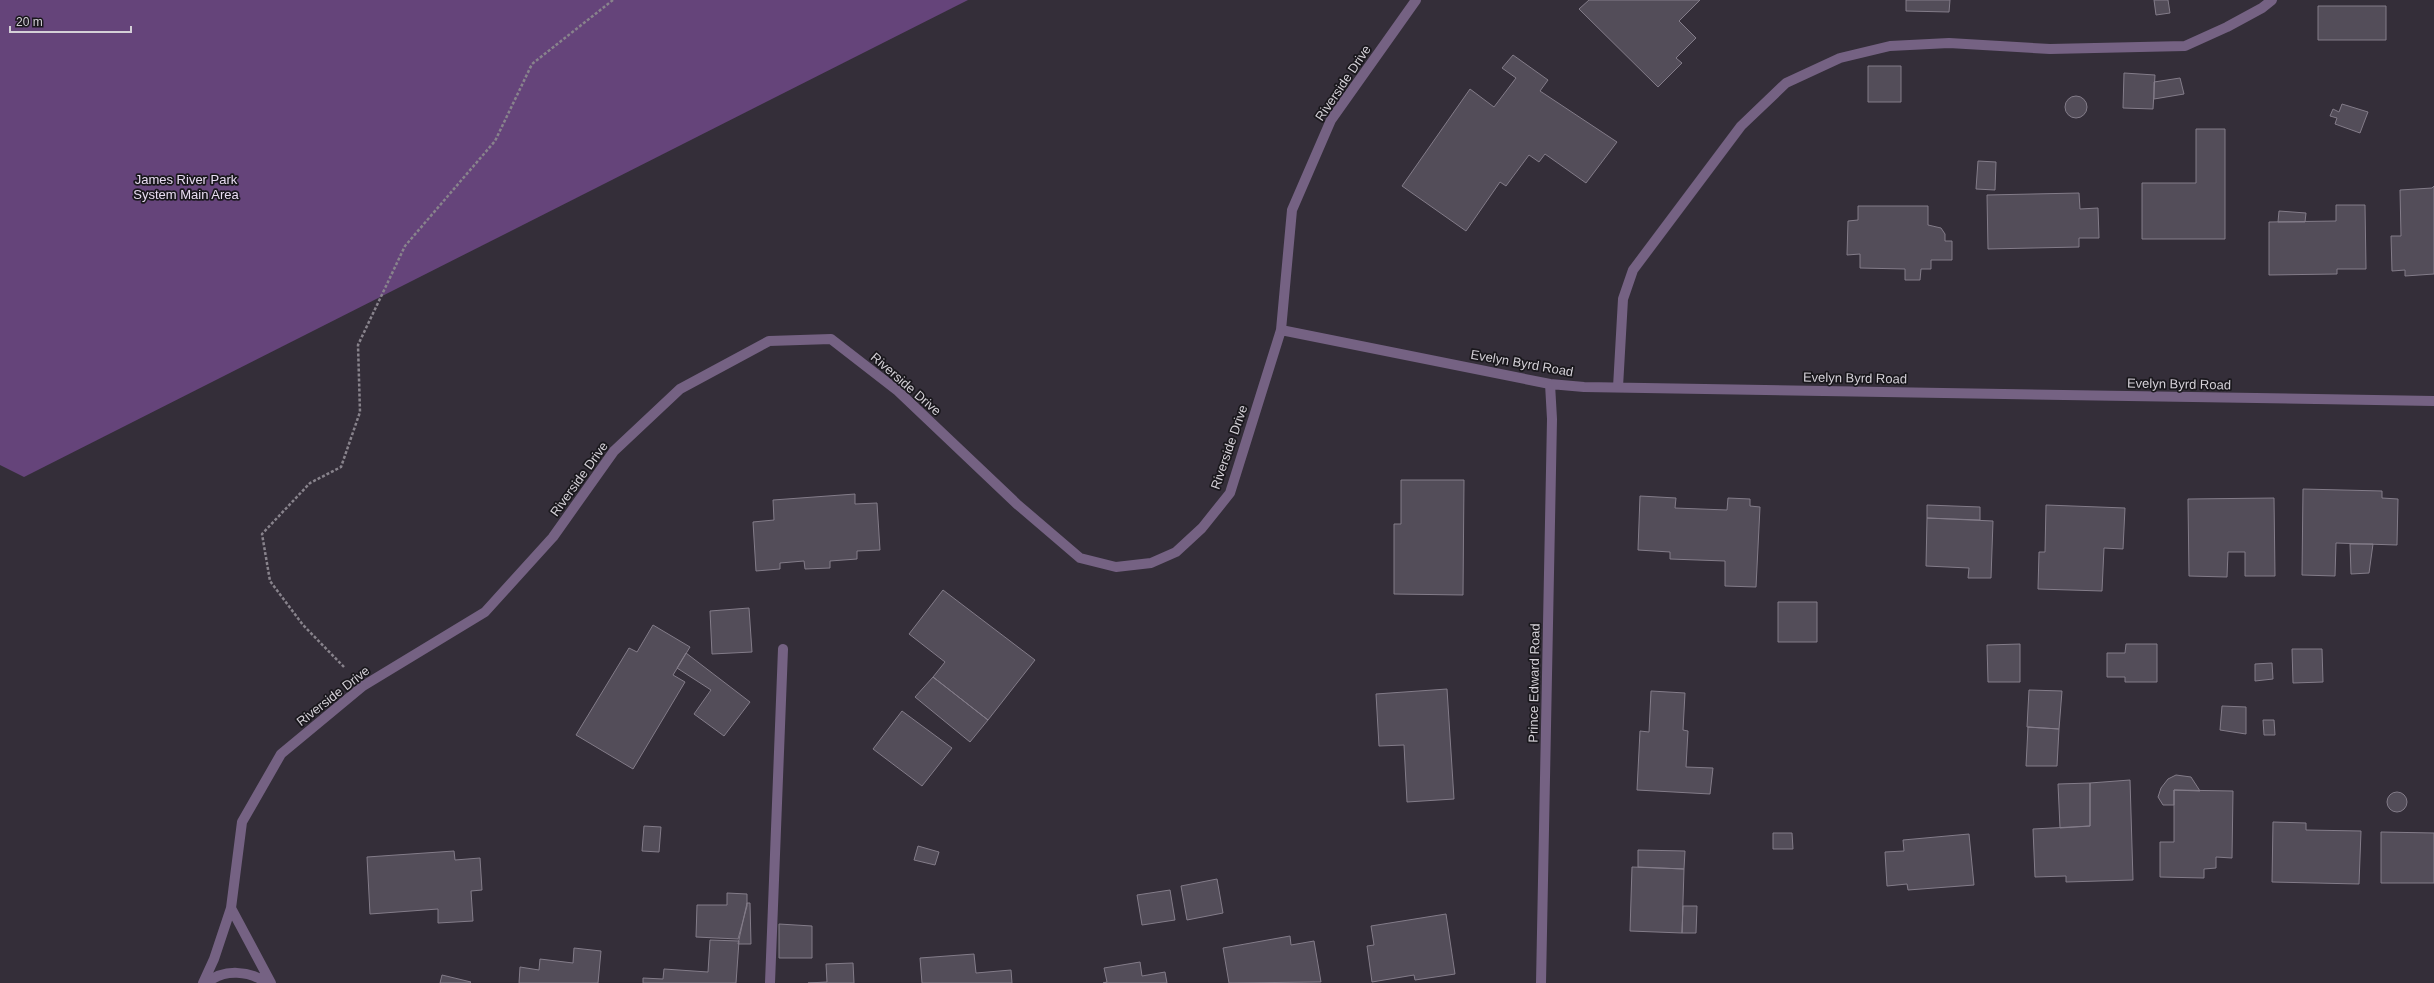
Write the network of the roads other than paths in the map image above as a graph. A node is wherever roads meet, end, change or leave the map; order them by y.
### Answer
1 (1416, 0) edge
2 (2272, 0) edge
3 (1281, 330) junction
4 (1550, 384) junction
5 (1618, 387) junction
6 (2434, 401) edge
7 (782, 648) dead end
8 (231, 908) junction
9 (203, 983) edge
10 (207, 983) edge
11 (268, 983) edge
12 (271, 983) edge
13 (770, 983) edge
14 (1541, 983) edge

1 - 3 street, Riverside Drive
2 - 5 street
3 - 4 street, Evelyn Byrd Road
3 - 8 street, Riverside Drive
4 - 5 street, Evelyn Byrd Road
4 - 14 street, Prince Edward Road
5 - 6 street, Evelyn Byrd Road
7 - 13 street
8 - 9 street, Riverside Drive
8 - 12 street
10 - 11 street

